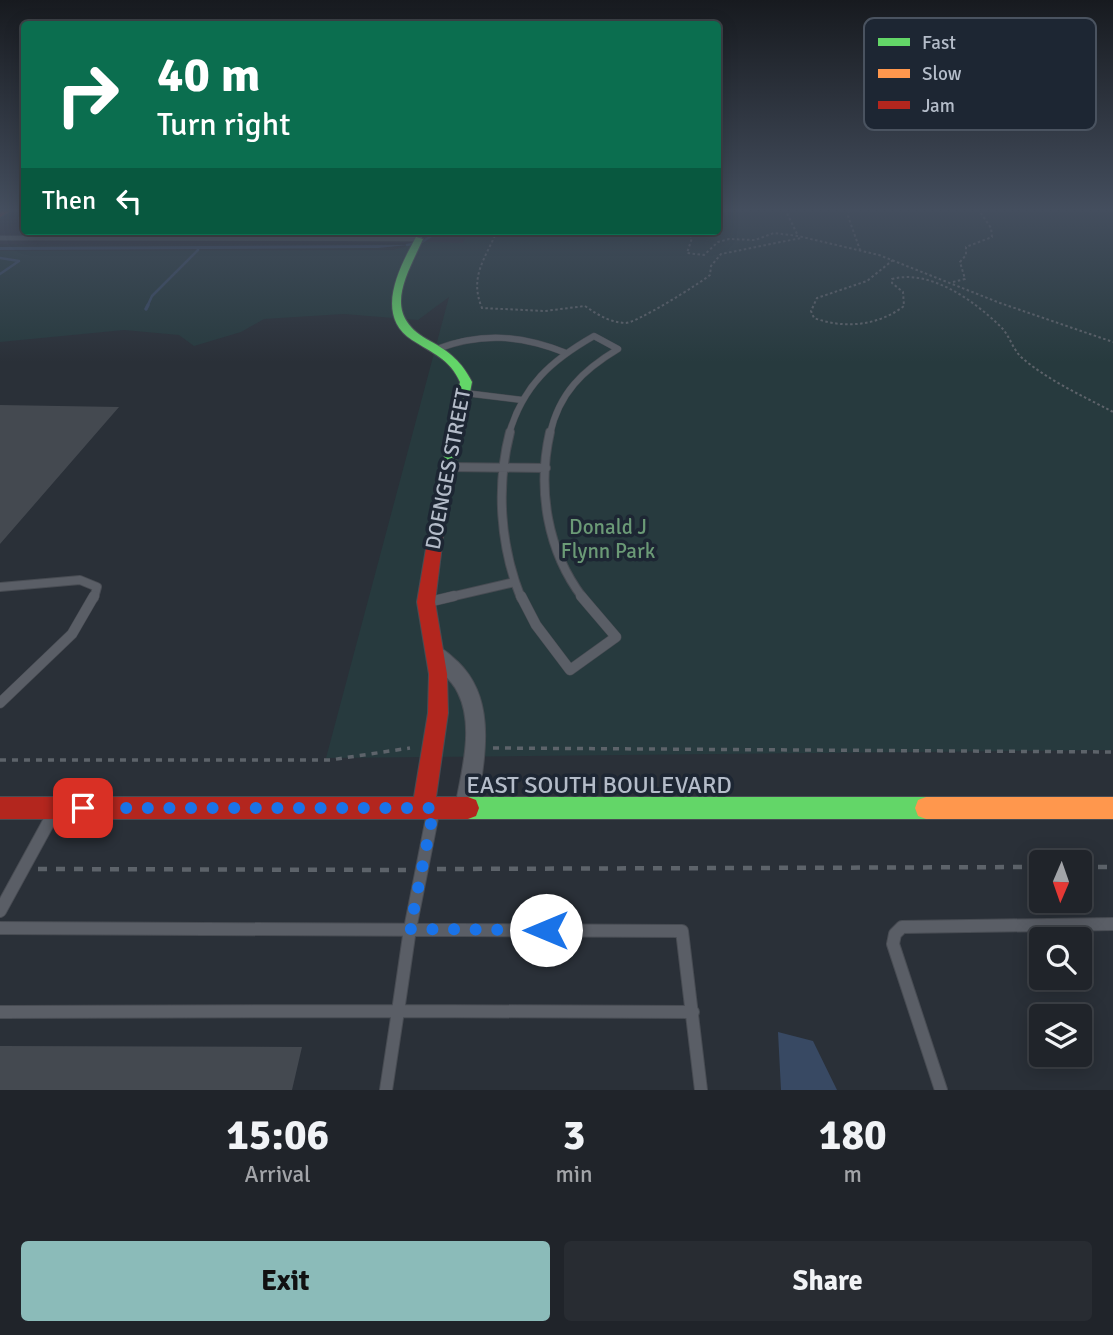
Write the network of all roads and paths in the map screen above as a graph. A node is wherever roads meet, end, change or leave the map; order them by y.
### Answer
1 (411, 260) edge
2 (483, 260) edge
3 (716, 260) edge
4 (893, 260) joint
5 (962, 260) edge
6 (951, 282) junction
7 (1113, 342) edge
8 (437, 349) junction
9 (566, 353) junction
10 (465, 393) junction
11 (522, 400) junction
12 (1113, 412) edge
13 (449, 467) junction
14 (503, 468) junction
15 (546, 468) junction
16 (515, 582) junction
17 (0, 587) edge
18 (426, 603) junction
19 (436, 654) junction
20 (0, 704) edge
21 (434, 745) junction
22 (473, 748) junction
23 (1113, 752) edge
24 (0, 760) edge
25 (0, 808) edge
26 (57, 808) junction
27 (428, 808) junction
28 (466, 808) junction
29 (1113, 808) edge
30 (1029, 867) edge
31 (1092, 867) edge
32 (1113, 867) edge
33 (39, 869) dead end
34 (445, 869) dead end
35 (404, 870) dead end
36 (0, 911) edge
37 (1113, 924) edge
38 (0, 928) edge
39 (410, 929) junction
40 (398, 1011) junction
41 (0, 1012) edge
42 (693, 1012) junction
43 (386, 1090) edge
44 (701, 1090) edge
45 (941, 1090) edge

1 - 8 street, DOENGES STREET
2 - 3 path
4 - 6 path
4 - 12 path
5 - 6 path
6 - 7 path
8 - 9 lane
8 - 10 street, DOENGES STREET
9 - 11 lane
9 - 15 lane
10 - 11 lane
10 - 13 street, DOENGES STREET
11 - 14 lane
13 - 14 lane
13 - 18 street, DOENGES STREET
14 - 15 lane
14 - 16 lane
15 - 16 lane
16 - 18 lane
17 - 20 lane
18 - 19 street, DOENGES STREET
19 - 21 street, DOENGES STREET
19 - 22 street
21 - 24 path
21 - 27 street, DOENGES STREET
22 - 23 path
22 - 28 street
25 - 26 street, EAST SOUTH BOULEVARD
26 - 27 street, EAST SOUTH BOULEVARD
26 - 36 lane
27 - 28 street, EAST SOUTH BOULEVARD
27 - 39 lane
28 - 29 street, EAST SOUTH BOULEVARD
30 - 34 path
31 - 32 path
33 - 35 path
37 - 45 lane
38 - 39 lane
39 - 40 lane
39 - 42 lane
40 - 41 lane
40 - 42 lane
40 - 43 lane
42 - 44 lane

